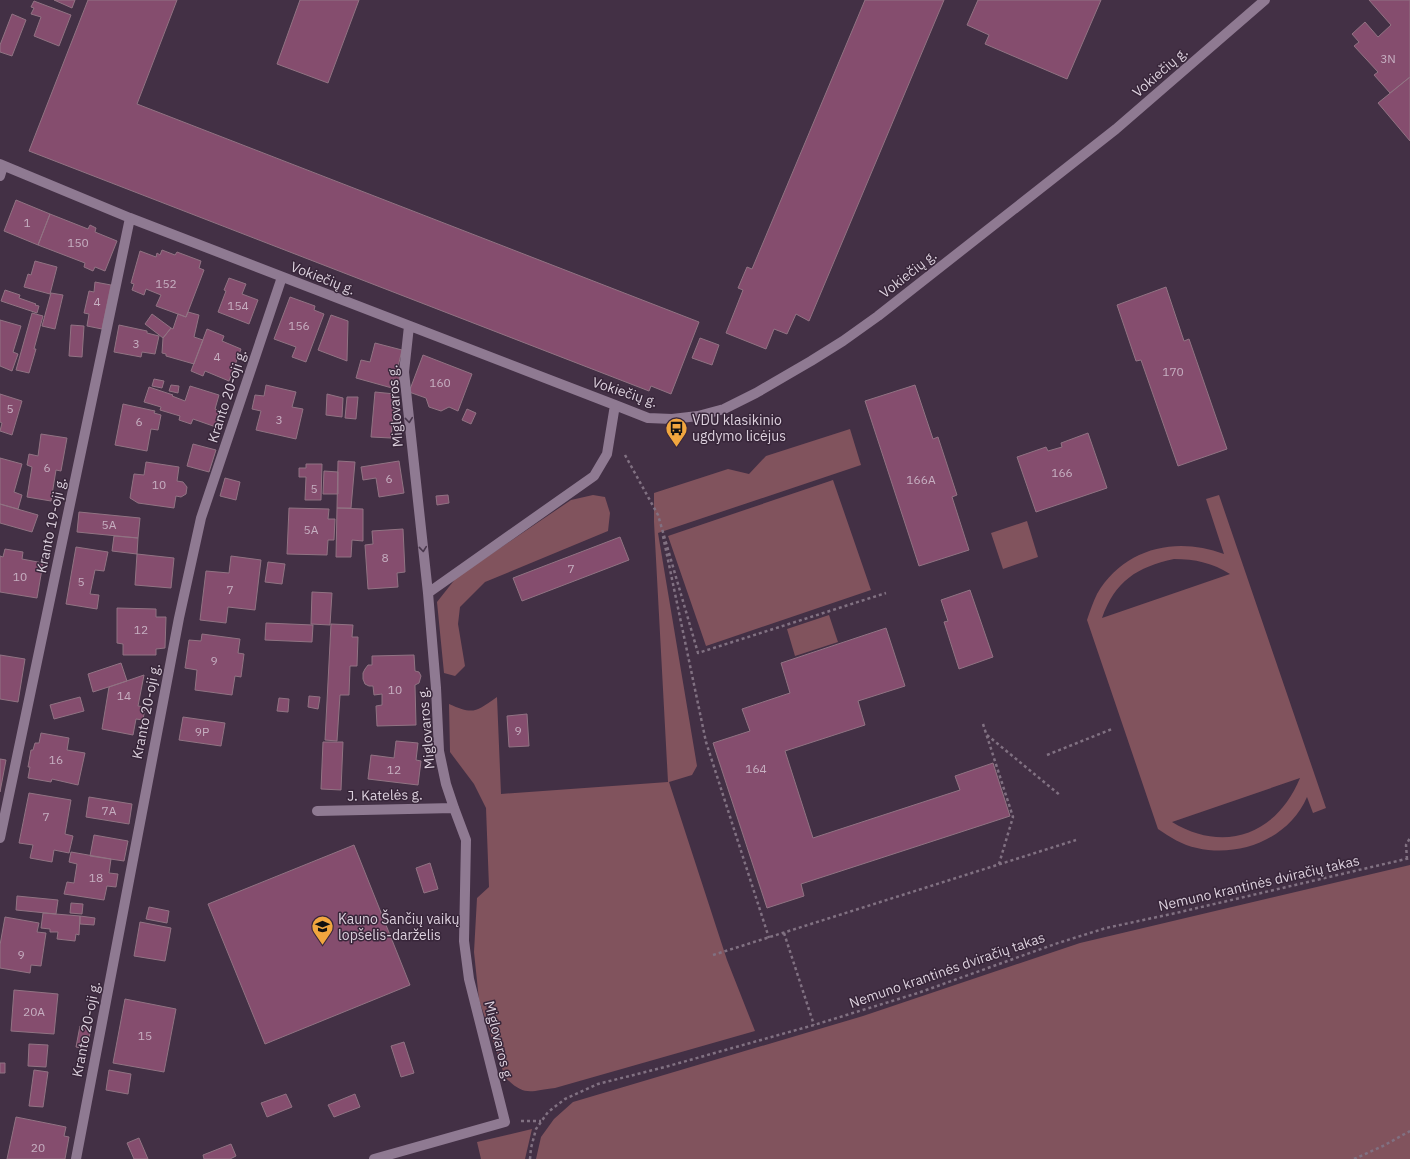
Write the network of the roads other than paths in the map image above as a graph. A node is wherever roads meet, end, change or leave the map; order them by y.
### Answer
1 (1265, 0) edge
2 (2, 165) edge
3 (0, 176) edge
4 (130, 218) junction
5 (282, 277) junction
6 (408, 326) junction
7 (615, 405) junction
8 (428, 593) junction
9 (454, 808) junction
10 (317, 811) dead end
11 (0, 838) edge
12 (76, 1159) edge
13 (374, 1159) edge

1 - 7 street, Vokiečių g.
2 - 3 street
2 - 4 street, Vokiečių g.
4 - 5 street, Vokiečių g.
4 - 11 street, Kranto 19-oji g.
5 - 6 street, Vokiečių g.
5 - 12 street, Kranto 20-oji g.
6 - 7 street, Vokiečių g.
6 -> 8 street, Miglovaros g.
7 - 8 street
8 - 9 street, Miglovaros g.
9 - 10 street, J. Katelės g.
9 - 13 street, Miglovaros g.

